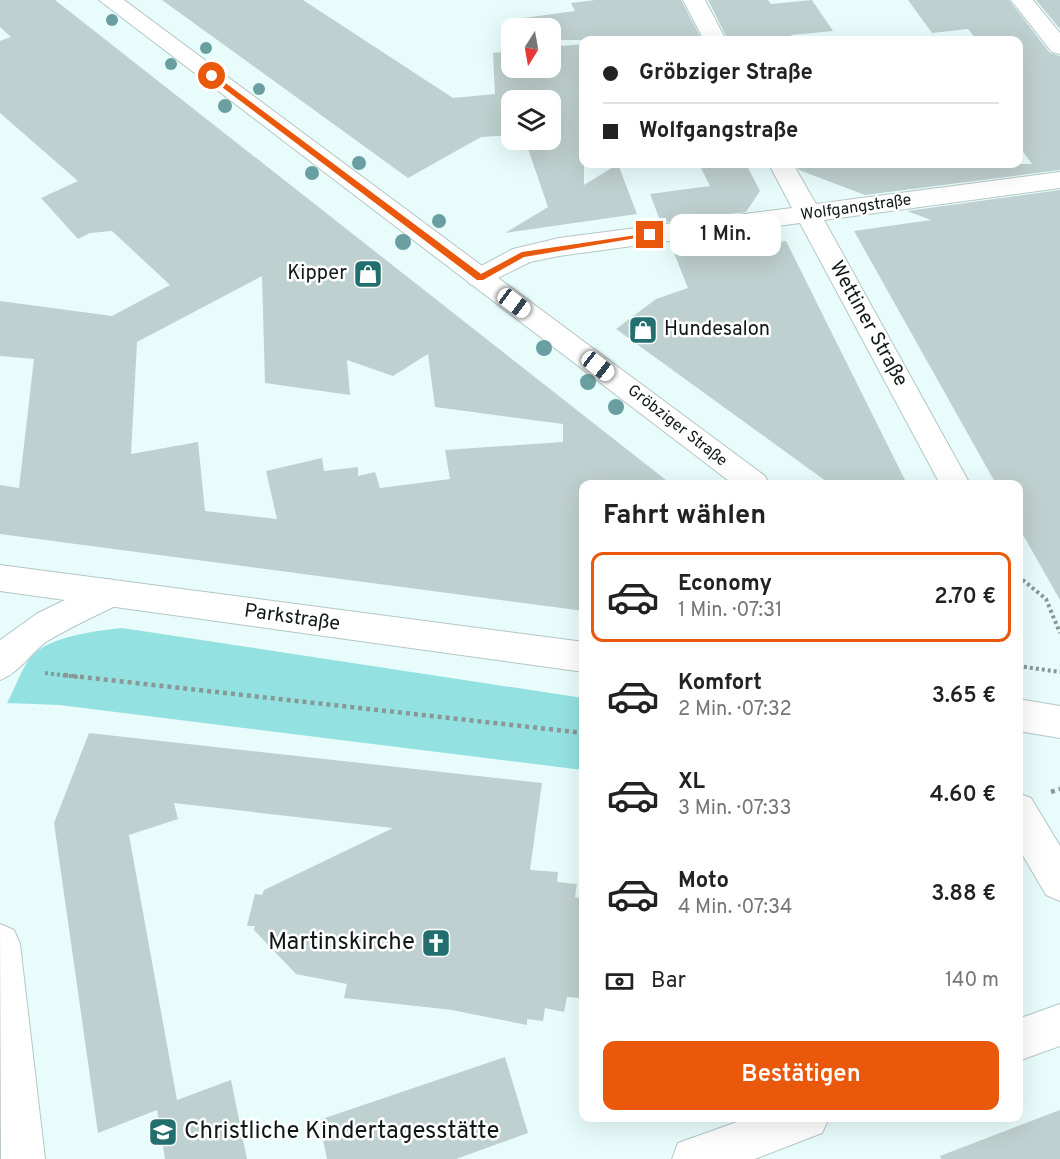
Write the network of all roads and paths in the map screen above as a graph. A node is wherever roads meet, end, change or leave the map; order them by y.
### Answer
1 (110, 0) edge
2 (693, 0) edge
3 (1022, 0) edge
4 (713, 36) edge
5 (1060, 47) edge
6 (783, 168) edge
7 (1060, 180) edge
8 (808, 215) junction
9 (480, 278) junction
10 (749, 480) edge
11 (953, 480) edge
12 (0, 578) edge
13 (1023, 580) edge
14 (109, 593) junction
15 (1060, 633) edge
16 (579, 656) edge
17 (0, 664) edge
18 (1023, 667) edge
19 (36, 672) dead end
20 (1060, 672) edge
21 (1023, 717) edge
22 (1060, 722) edge
23 (579, 732) edge
24 (1023, 819) edge
25 (1060, 882) edge
26 (0, 944) edge
27 (1060, 1025) edge
28 (1023, 1038) edge
29 (796, 1122) edge
30 (23, 1159) edge
31 (693, 1159) edge

1 - 9 street, Gröbziger Straße
2 - 4 street
3 - 5 street
6 - 8 street, Wettiner Straße
7 - 8 street, Wolfgangstraße
8 - 9 street, Wolfgangstraße
8 - 11 street, Wettiner Straße
9 - 10 street, Gröbziger Straße
12 - 14 street, Parkstraße
13 - 15 path
14 - 16 street, Parkstraße
14 - 17 street
18 - 20 path
19 - 23 path
21 - 22 street
24 - 25 street
26 - 30 street
27 - 28 street
29 - 31 street

